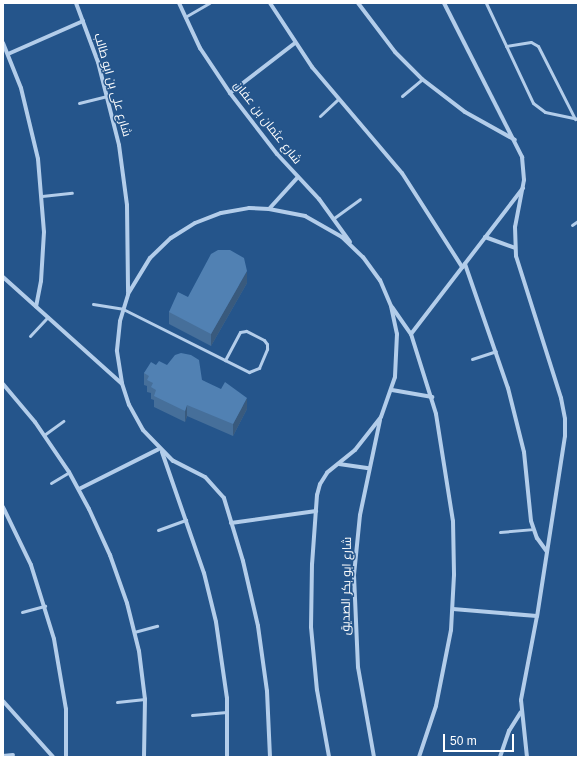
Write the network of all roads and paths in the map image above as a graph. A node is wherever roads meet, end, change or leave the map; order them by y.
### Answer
1 (76, 3) edge
2 (179, 3) edge
3 (209, 3) edge
4 (270, 3) edge
5 (358, 3) edge
6 (444, 3) edge
7 (486, 3) edge
8 (185, 17) junction
9 (83, 21) junction
10 (3, 43) edge
11 (295, 43) junction
12 (506, 46) junction
13 (8, 54) junction
14 (422, 79) junction
15 (230, 93) junction
16 (107, 96) junction
17 (402, 96) dead end
18 (338, 99) junction
19 (79, 103) dead end
20 (320, 116) dead end
21 (577, 119) edge
22 (515, 140) junction
23 (298, 178) junction
24 (524, 187) junction
25 (72, 193) dead end
26 (42, 196) junction
27 (360, 199) dead end
28 (268, 209) junction
29 (334, 218) junction
30 (578, 221) edge
31 (572, 224) dead end
32 (485, 237) junction
33 (353, 246) junction
34 (515, 248) junction
35 (463, 265) junction
36 (3, 277) edge
37 (128, 294) junction
38 (93, 304) dead end
39 (391, 306) junction
40 (36, 307) junction
41 (123, 309) junction
42 (48, 317) junction
43 (411, 334) junction
44 (30, 336) dead end
45 (496, 351) junction
46 (472, 359) dead end
47 (225, 360) junction
48 (122, 383) junction
49 (3, 384) edge
50 (392, 390) junction
51 (432, 397) junction
52 (381, 416) junction
53 (63, 421) dead end
54 (44, 435) junction
55 (160, 450) junction
56 (339, 464) junction
57 (369, 468) junction
58 (69, 472) junction
59 (51, 483) dead end
60 (79, 489) junction
61 (3, 507) edge
62 (316, 511) junction
63 (186, 520) junction
64 (232, 523) junction
65 (533, 529) junction
66 (158, 530) dead end
67 (500, 532) dead end
68 (547, 552) junction
69 (45, 606) junction
70 (452, 610) junction
71 (22, 612) dead end
72 (537, 616) junction
73 (157, 626) dead end
74 (134, 632) junction
75 (145, 699) junction
76 (3, 701) edge
77 (117, 702) dead end
78 (521, 711) junction
79 (227, 712) junction
80 (192, 715) dead end
81 (13, 755) dead end
82 (3, 756) edge
83 (52, 757) edge
84 (66, 757) edge
85 (144, 757) edge
86 (228, 757) edge
87 (270, 757) edge
88 (328, 757) edge
89 (374, 757) edge
90 (419, 757) edge
91 (500, 757) edge
92 (527, 757) edge

1 - 9 street, شارع على بن ابو طالب
2 - 8 street, شارع عثمان بن عفان
3 - 8 lane
4 - 11 street
5 - 14 street
6 - 22 street
7 - 12 lane
8 - 15 street, شارع عثمان بن عفان
9 - 13 street
9 - 16 street, شارع على بن ابو طالب
10 - 13 street
11 - 15 street
11 - 18 street
12 - 21 lane
12 - 21 lane
13 - 26 street
14 - 17 lane
14 - 22 street
15 - 23 street, شارع عثمان بن عفان
16 - 19 lane
16 - 37 street, شارع على بن ابو طالب
18 - 20 lane
18 - 35 street
22 - 24 street
23 - 28 street
23 - 29 street, شارع عثمان بن عفان
24 - 32 street
24 - 34 street
25 - 26 lane
26 - 40 street
27 - 29 lane
28 - 33 street
28 - 37 street
29 - 33 street, شارع عثمان بن عفان
30 - 31 lane
32 - 34 street
32 - 35 street
33 - 39 street
34 - 68 street
35 - 43 street
35 - 45 street
36 - 40 street
37 - 41 street
38 - 41 lane
39 - 43 street
39 - 50 street
40 - 42 street
41 - 47 lane
41 - 48 street
42 - 44 lane
42 - 48 street
43 - 51 street
45 - 46 lane
45 - 65 street
47 - 47 lane
48 - 55 street
49 - 54 street
50 - 51 street
50 - 52 street
51 - 70 street
52 - 56 street
52 - 57 street, شارع ابو بكر الصديق
53 - 54 lane
54 - 58 street
55 - 60 street
55 - 63 street
55 - 64 street
56 - 57 street
56 - 62 street
57 - 89 street, شارع ابو بكر الصديق
58 - 59 lane
58 - 60 street
60 - 74 street
61 - 69 street
62 - 64 street
62 - 88 street
63 - 66 lane
63 - 79 street
64 - 87 street
65 - 67 lane
65 - 68 street
68 - 72 street
69 - 71 lane
69 - 84 street
70 - 72 street
70 - 90 street
72 - 78 street
73 - 74 lane
74 - 75 street
75 - 77 lane
75 - 85 street
76 - 83 street
78 - 91 street
78 - 92 street
79 - 80 lane
79 - 86 street
81 - 82 street

